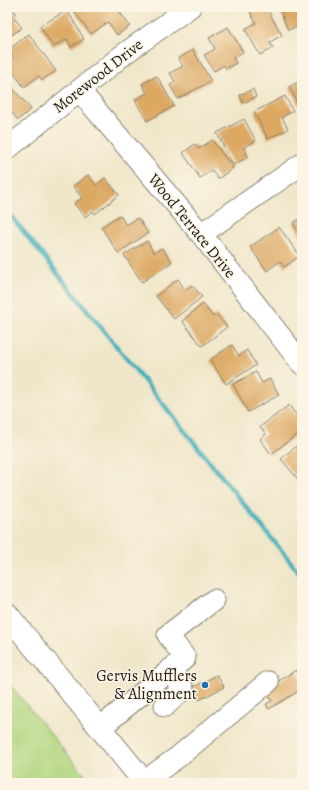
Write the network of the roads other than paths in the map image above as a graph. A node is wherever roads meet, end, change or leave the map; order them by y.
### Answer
1 (190, 7) edge
2 (80, 90) junction
3 (7, 148) edge
4 (302, 164) edge
5 (201, 234) junction
6 (302, 364) edge
7 (214, 600) dead end
8 (7, 614) edge
9 (171, 669) junction
10 (268, 682) dead end
11 (165, 706) dead end
12 (100, 728) junction
13 (144, 782) edge

1 - 2 street, Morewood Drive
2 - 3 street, Morewood Drive
2 - 5 street, Wood Terrace Drive
4 - 5 street
5 - 6 street, Wood Terrace Drive
7 - 9 street
8 - 12 main road
9 - 11 street
9 - 12 street
10 - 13 street
12 - 13 main road

